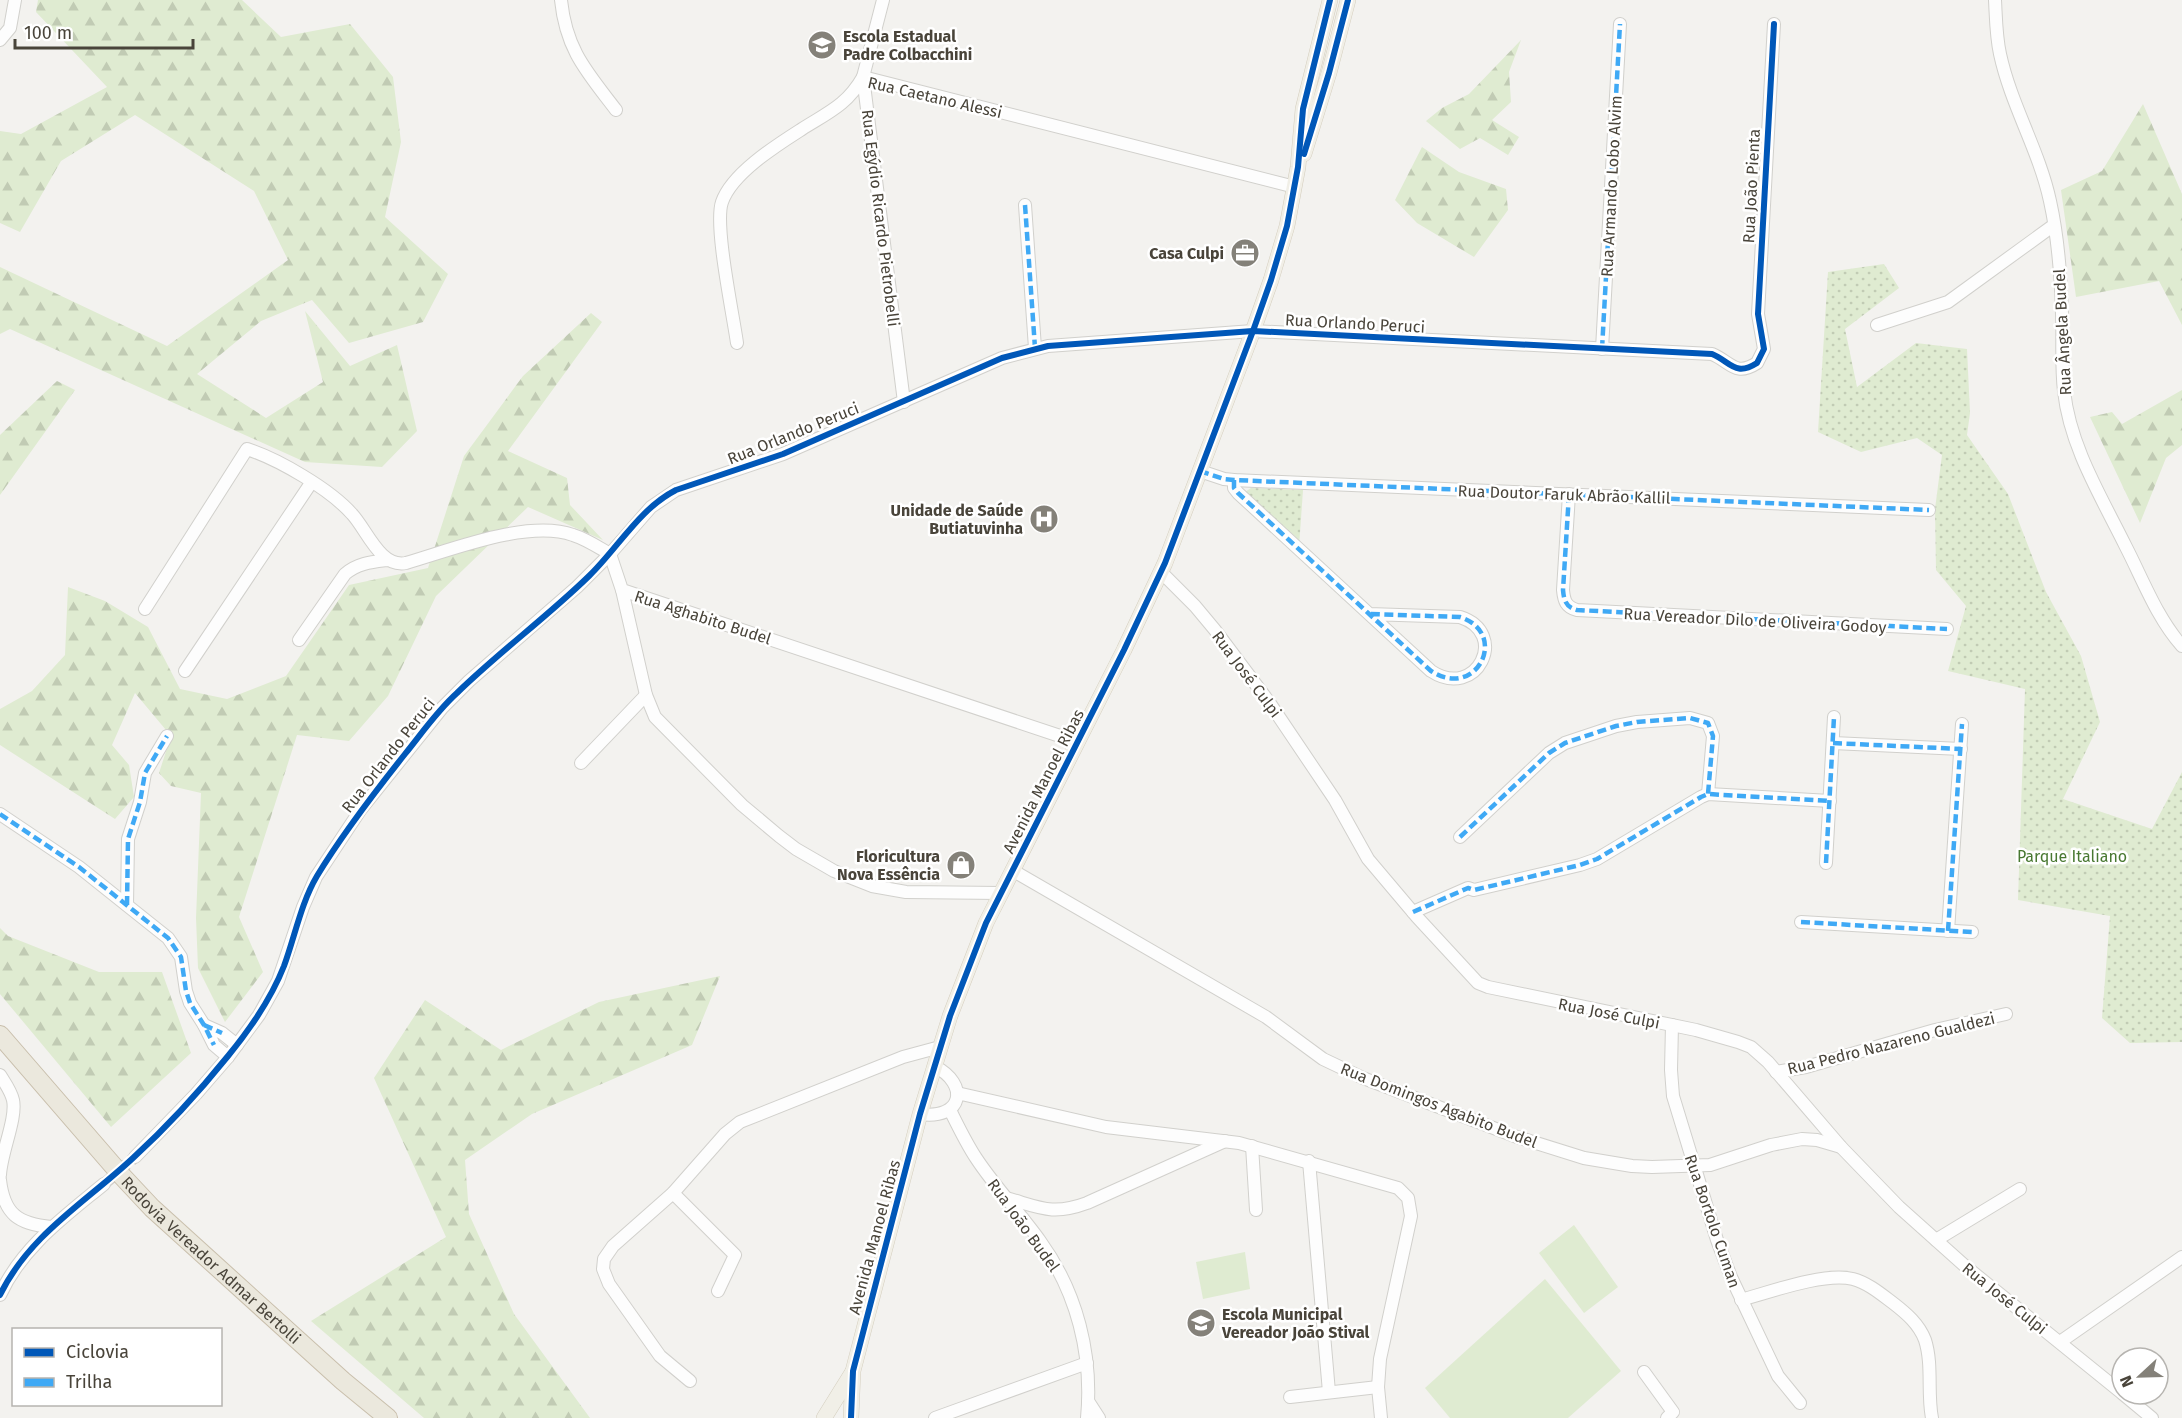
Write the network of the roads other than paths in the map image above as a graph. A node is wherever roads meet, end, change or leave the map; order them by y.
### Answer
1 (15, 0) edge
2 (561, 0) edge
3 (883, 0) edge
4 (1348, 0) edge
5 (1995, 0) edge
6 (1328, 5) edge
7 (1620, 24) dead end
8 (1774, 24) dead end
9 (0, 40) edge
10 (1329, 73) junction
11 (863, 76) junction
12 (616, 110) dead end
13 (1298, 167) junction
14 (1294, 187) junction
15 (1025, 205) dead end
16 (2054, 225) junction
17 (1876, 325) dead end
18 (1253, 331) junction
19 (737, 343) dead end
20 (1035, 348) junction
21 (1602, 349) junction
22 (1764, 349) joint
23 (904, 402) junction
24 (1200, 471) junction
25 (1234, 480) junction
26 (311, 483) junction
27 (1569, 494) junction
28 (1929, 510) dead end
29 (610, 554) junction
30 (388, 560) junction
31 (1161, 572) junction
32 (622, 590) junction
33 (145, 609) dead end
34 (1369, 614) junction
35 (1947, 629) dead end
36 (299, 640) dead end
37 (2182, 646) edge
38 (185, 671) dead end
39 (646, 694) junction
40 (1834, 717) dead end
41 (1962, 723) dead end
42 (167, 736) dead end
43 (1078, 742) junction
44 (1833, 743) junction
45 (1960, 749) junction
46 (581, 763) dead end
47 (1708, 795) junction
48 (1830, 801) junction
49 (0, 814) edge
50 (1460, 837) dead end
51 (1826, 863) dead end
52 (1012, 870) junction
53 (1001, 892) junction
54 (128, 906) junction
55 (1415, 914) junction
56 (1801, 922) dead end
57 (1948, 931) junction
58 (1972, 932) dead end
59 (2006, 1014) dead end
60 (204, 1025) junction
61 (1672, 1025) junction
62 (0, 1035) edge
63 (237, 1045) junction
64 (940, 1047) junction
65 (228, 1057) junction
66 (934, 1066) junction
67 (1776, 1072) junction
68 (0, 1075) edge
69 (957, 1093) junction
70 (950, 1110) junction
71 (920, 1114) junction
72 (1225, 1141) junction
73 (1252, 1146) junction
74 (1841, 1147) junction
75 (135, 1157) tunnel mouth
76 (1309, 1161) junction
77 (1693, 1166) junction
78 (0, 1175) edge
79 (0, 1180) edge
80 (104, 1184) tunnel mouth
81 (2020, 1189) dead end
82 (674, 1193) junction
83 (1006, 1198) junction
84 (1256, 1210) dead end
85 (51, 1227) junction
86 (1936, 1240) junction
87 (2182, 1257) edge
88 (718, 1291) dead end
89 (0, 1295) edge
90 (1741, 1300) junction
91 (2060, 1342) junction
92 (1087, 1363) junction
93 (853, 1371) junction
94 (1644, 1372) dead end
95 (690, 1381) dead end
96 (2110, 1384) edge
97 (1378, 1387) junction
98 (1329, 1392) junction
99 (1290, 1397) dead end
100 (1088, 1401) junction
101 (1800, 1403) dead end
102 (2137, 1406) edge
103 (388, 1418) edge
104 (824, 1418) edge
105 (852, 1418) edge
106 (935, 1418) edge
107 (1087, 1418) edge
108 (1099, 1418) edge
109 (1381, 1418) edge
110 (1667, 1418) edge
111 (1932, 1418) edge
112 (2152, 1418) edge

1 - 9 street
2 - 12 street
3 - 11 street, Rua Egýdio Ricardo Pietrobelli
4 - 10 main road, Avenida Manoel Ribas
5 - 16 street, Rua Ângela Budel
6 - 10 main road
6 - 13 main road, Avenida Manoel Ribas
7 - 21 street, Rua Armando Lobo Alvim
8 - 22 street, Rua João Pienta
10 - 13 main road, Avenida Manoel Ribas
11 - 14 street, Rua Caetano Alessi
11 - 19 street, Rua Caetano Alessi
11 - 23 street, Rua Egýdio Ricardo Pietrobelli
13 - 14 main road, Avenida Manoel Ribas
14 - 18 main road, Avenida Manoel Ribas
15 - 20 street
16 - 17 street
16 - 37 street, Rua Ângela Budel
18 - 20 street, Rua Orlando Peruci
18 - 21 street, Rua Orlando Peruci
18 - 24 main road, Avenida Manoel Ribas
20 - 23 street, Rua Orlando Peruci
21 - 22 street, Rua Orlando Peruci
23 - 29 street, Rua Orlando Peruci
24 - 25 street, Rua Doutor Faruk Abrão Kallil
24 - 31 main road, Avenida Manoel Ribas
25 - 27 street, Rua Doutor Faruk Abrão Kallil
25 - 34 street
26 - 30 street
26 - 33 street
26 - 38 street
27 - 28 street, Rua Doutor Faruk Abrão Kallil
27 - 35 street, Rua Vereador Dilo de Oliveira Godoy
29 - 30 street
29 - 32 street, Rua Aghabito Budel
29 - 63 street, Rua Orlando Peruci
30 - 36 street
31 - 43 main road, Avenida Manoel Ribas
31 - 55 street, Rua José Culpi
32 - 39 street
32 - 43 street, Rua Aghabito Budel
34 - 34 street
39 - 46 street
39 - 53 street
40 - 44 street
41 - 45 street
42 - 54 street
43 - 52 main road, Avenida Manoel Ribas
44 - 45 street
44 - 48 street
45 - 57 street
47 - 48 street
47 - 50 street
47 - 55 street
48 - 51 street
49 - 54 street
52 - 53 main road, Avenida Manoel Ribas
52 - 77 street, Rua Domingos Agabito Budel
53 - 64 main road, Avenida Manoel Ribas
54 - 60 street
55 - 61 street, Rua José Culpi
56 - 57 street
57 - 58 street
59 - 67 street, Rua Pedro Nazareno Gualdezi
60 - 63 street
60 - 65 street
61 - 67 street, Rua José Culpi
61 - 77 street, Rua Bortolo Cuman
62 - 103 highway, Rodovia Vereador Admar Bertolli
63 - 65 street, Rua Orlando Peruci
64 - 66 main road, Avenida Manoel Ribas
64 - 82 street
65 - 75 street, Rua Orlando Peruci
66 - 69 street
66 - 71 main road, Avenida Manoel Ribas
67 - 74 street, Rua José Culpi
68 - 78 street
69 - 70 street
69 - 72 street
70 - 71 street
70 - 83 street, Rua João Budel
71 - 93 main road, Avenida Manoel Ribas
72 - 73 street
72 - 83 street
73 - 76 street
73 - 84 street
74 - 77 street, Rua Domingos Agabito Budel
74 - 86 street, Rua José Culpi
76 - 97 street
76 - 98 street
77 - 90 street, Rua Bortolo Cuman
79 - 85 street
80 - 85 street
81 - 86 street
82 - 88 street
82 - 95 street
83 - 92 street, Rua João Budel
85 - 89 street
86 - 91 street, Rua José Culpi
87 - 91 street
90 - 101 street, Rua Bortolo Cuman
90 - 111 street
91 - 96 street, Rua José Culpi
92 - 100 street, Rua João Budel
92 - 106 street
93 - 104 main road, Avenida Manoel Ribas
93 - 105 main road, Avenida Manoel Ribas
94 - 110 street
97 - 98 street
97 - 109 street
98 - 99 street
100 - 107 street, Rua João Budel
100 - 108 street
102 - 112 street, Rua José Culpi

